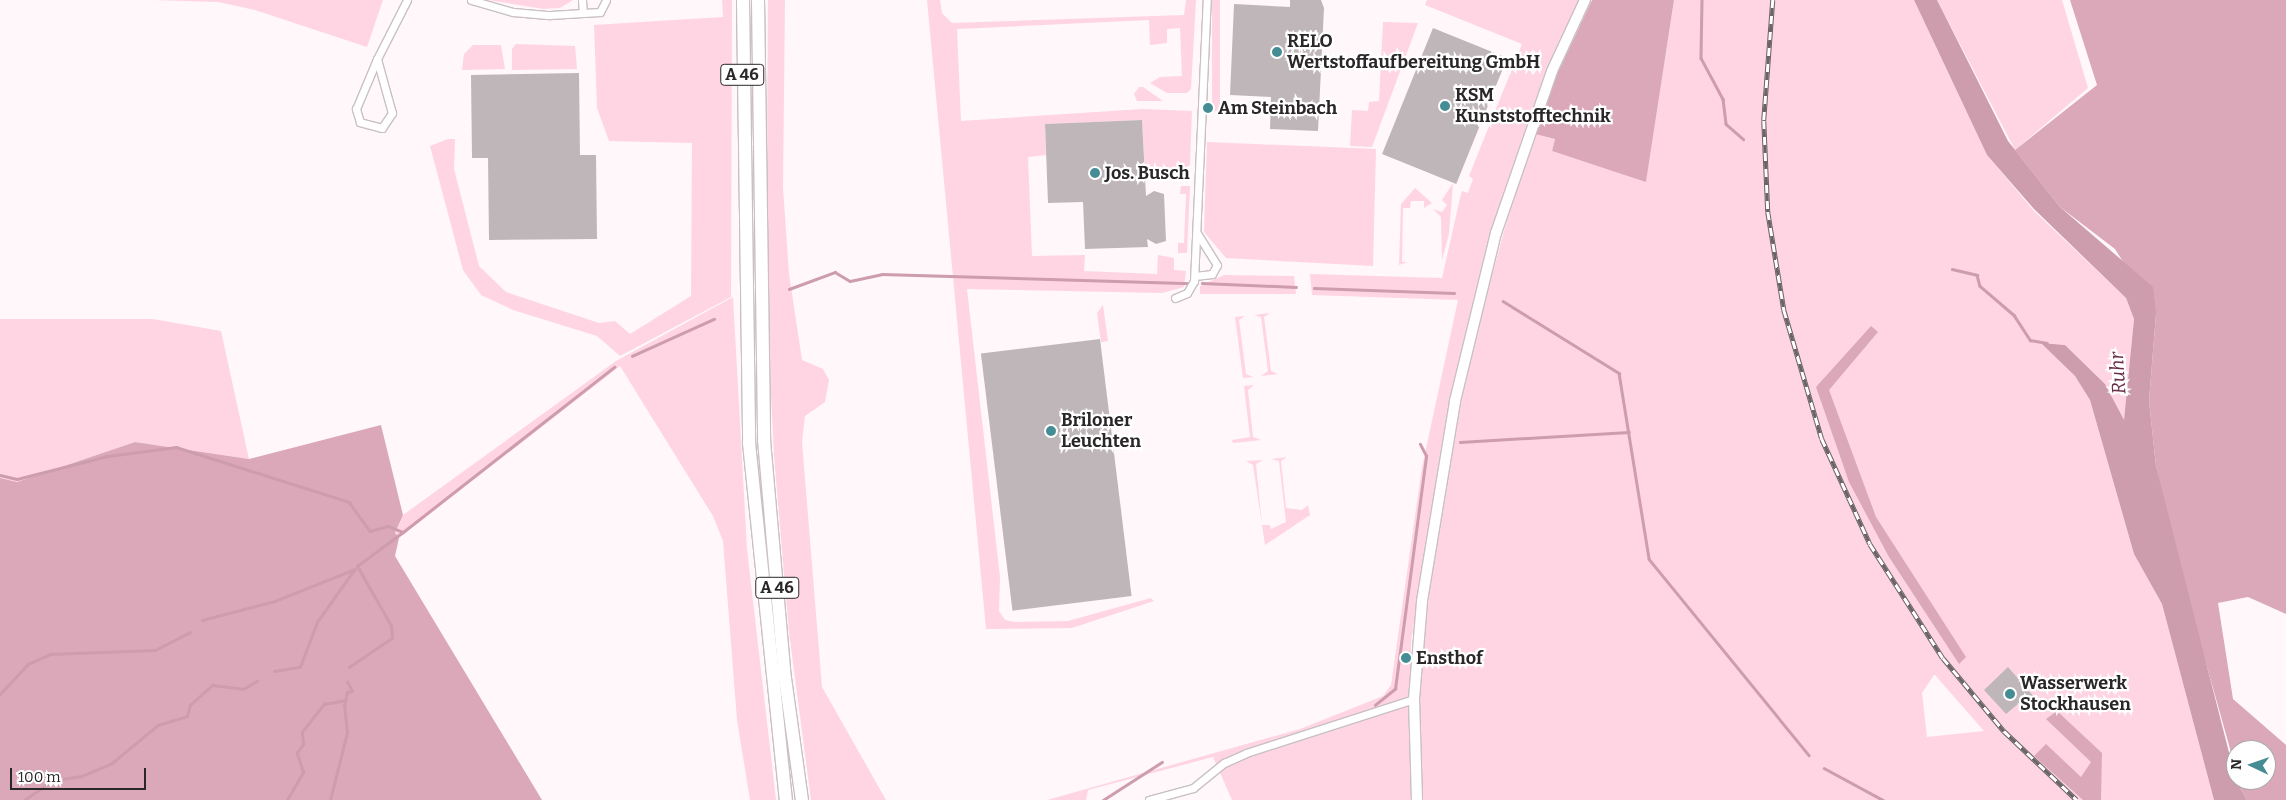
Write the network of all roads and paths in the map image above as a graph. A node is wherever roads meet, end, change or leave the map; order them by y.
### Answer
1 (407, 0) edge
2 (471, 0) edge
3 (582, 0) edge
4 (606, 0) edge
5 (743, 0) edge
6 (758, 0) edge
7 (1207, 0) edge
8 (1585, 0) edge
9 (583, 13) junction
10 (378, 59) junction
11 (1196, 230) junction
12 (1195, 276) junction
13 (1176, 298) dead end
14 (1414, 699) junction
15 (786, 800) edge
16 (802, 800) edge
17 (1149, 800) edge
18 (1417, 800) edge

1 - 10 street
2 - 9 street
3 - 9 street
4 - 9 street
5 - 15 highway, A 46
6 - 16 highway, A 46
7 - 11 street
8 - 14 main road
10 - 10 street
11 - 12 street
11 - 12 street
12 - 13 street
14 - 17 street
14 - 18 main road

